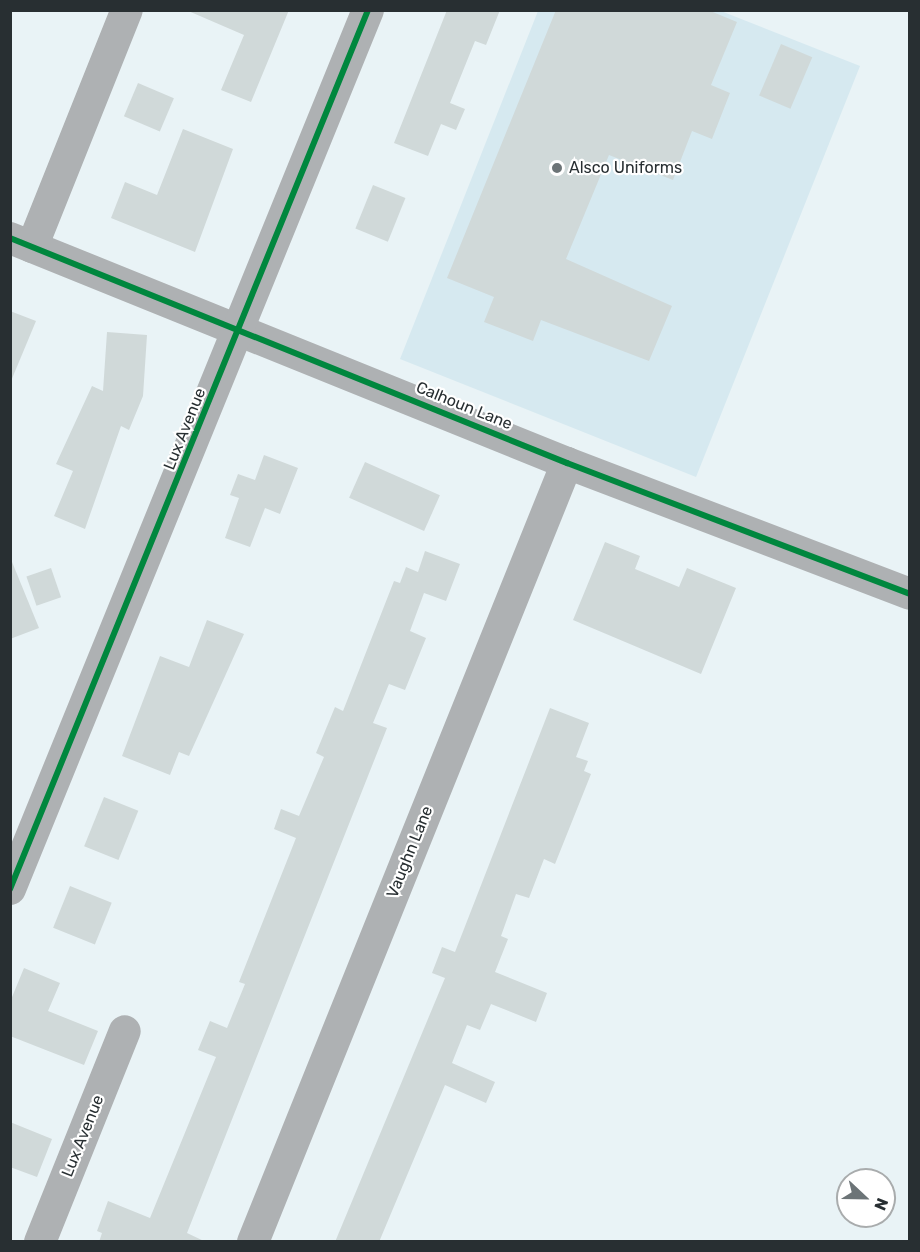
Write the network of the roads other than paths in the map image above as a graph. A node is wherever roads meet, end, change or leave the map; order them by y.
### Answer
1 (127, 10) edge
2 (368, 10) edge
3 (21, 242) edge
4 (240, 329) junction
5 (567, 463) junction
6 (909, 594) edge
7 (10, 889) edge
8 (125, 1031) dead end
9 (40, 1242) edge
10 (253, 1242) edge

1 - 3 street
2 - 4 street, Lux Avenue
3 - 4 street, Calhoun Lane
4 - 5 street, Calhoun Lane
4 - 7 street, Lux Avenue
5 - 6 street, Calhoun Lane
5 - 10 street, Vaughn Lane
8 - 9 street, Lux Avenue

